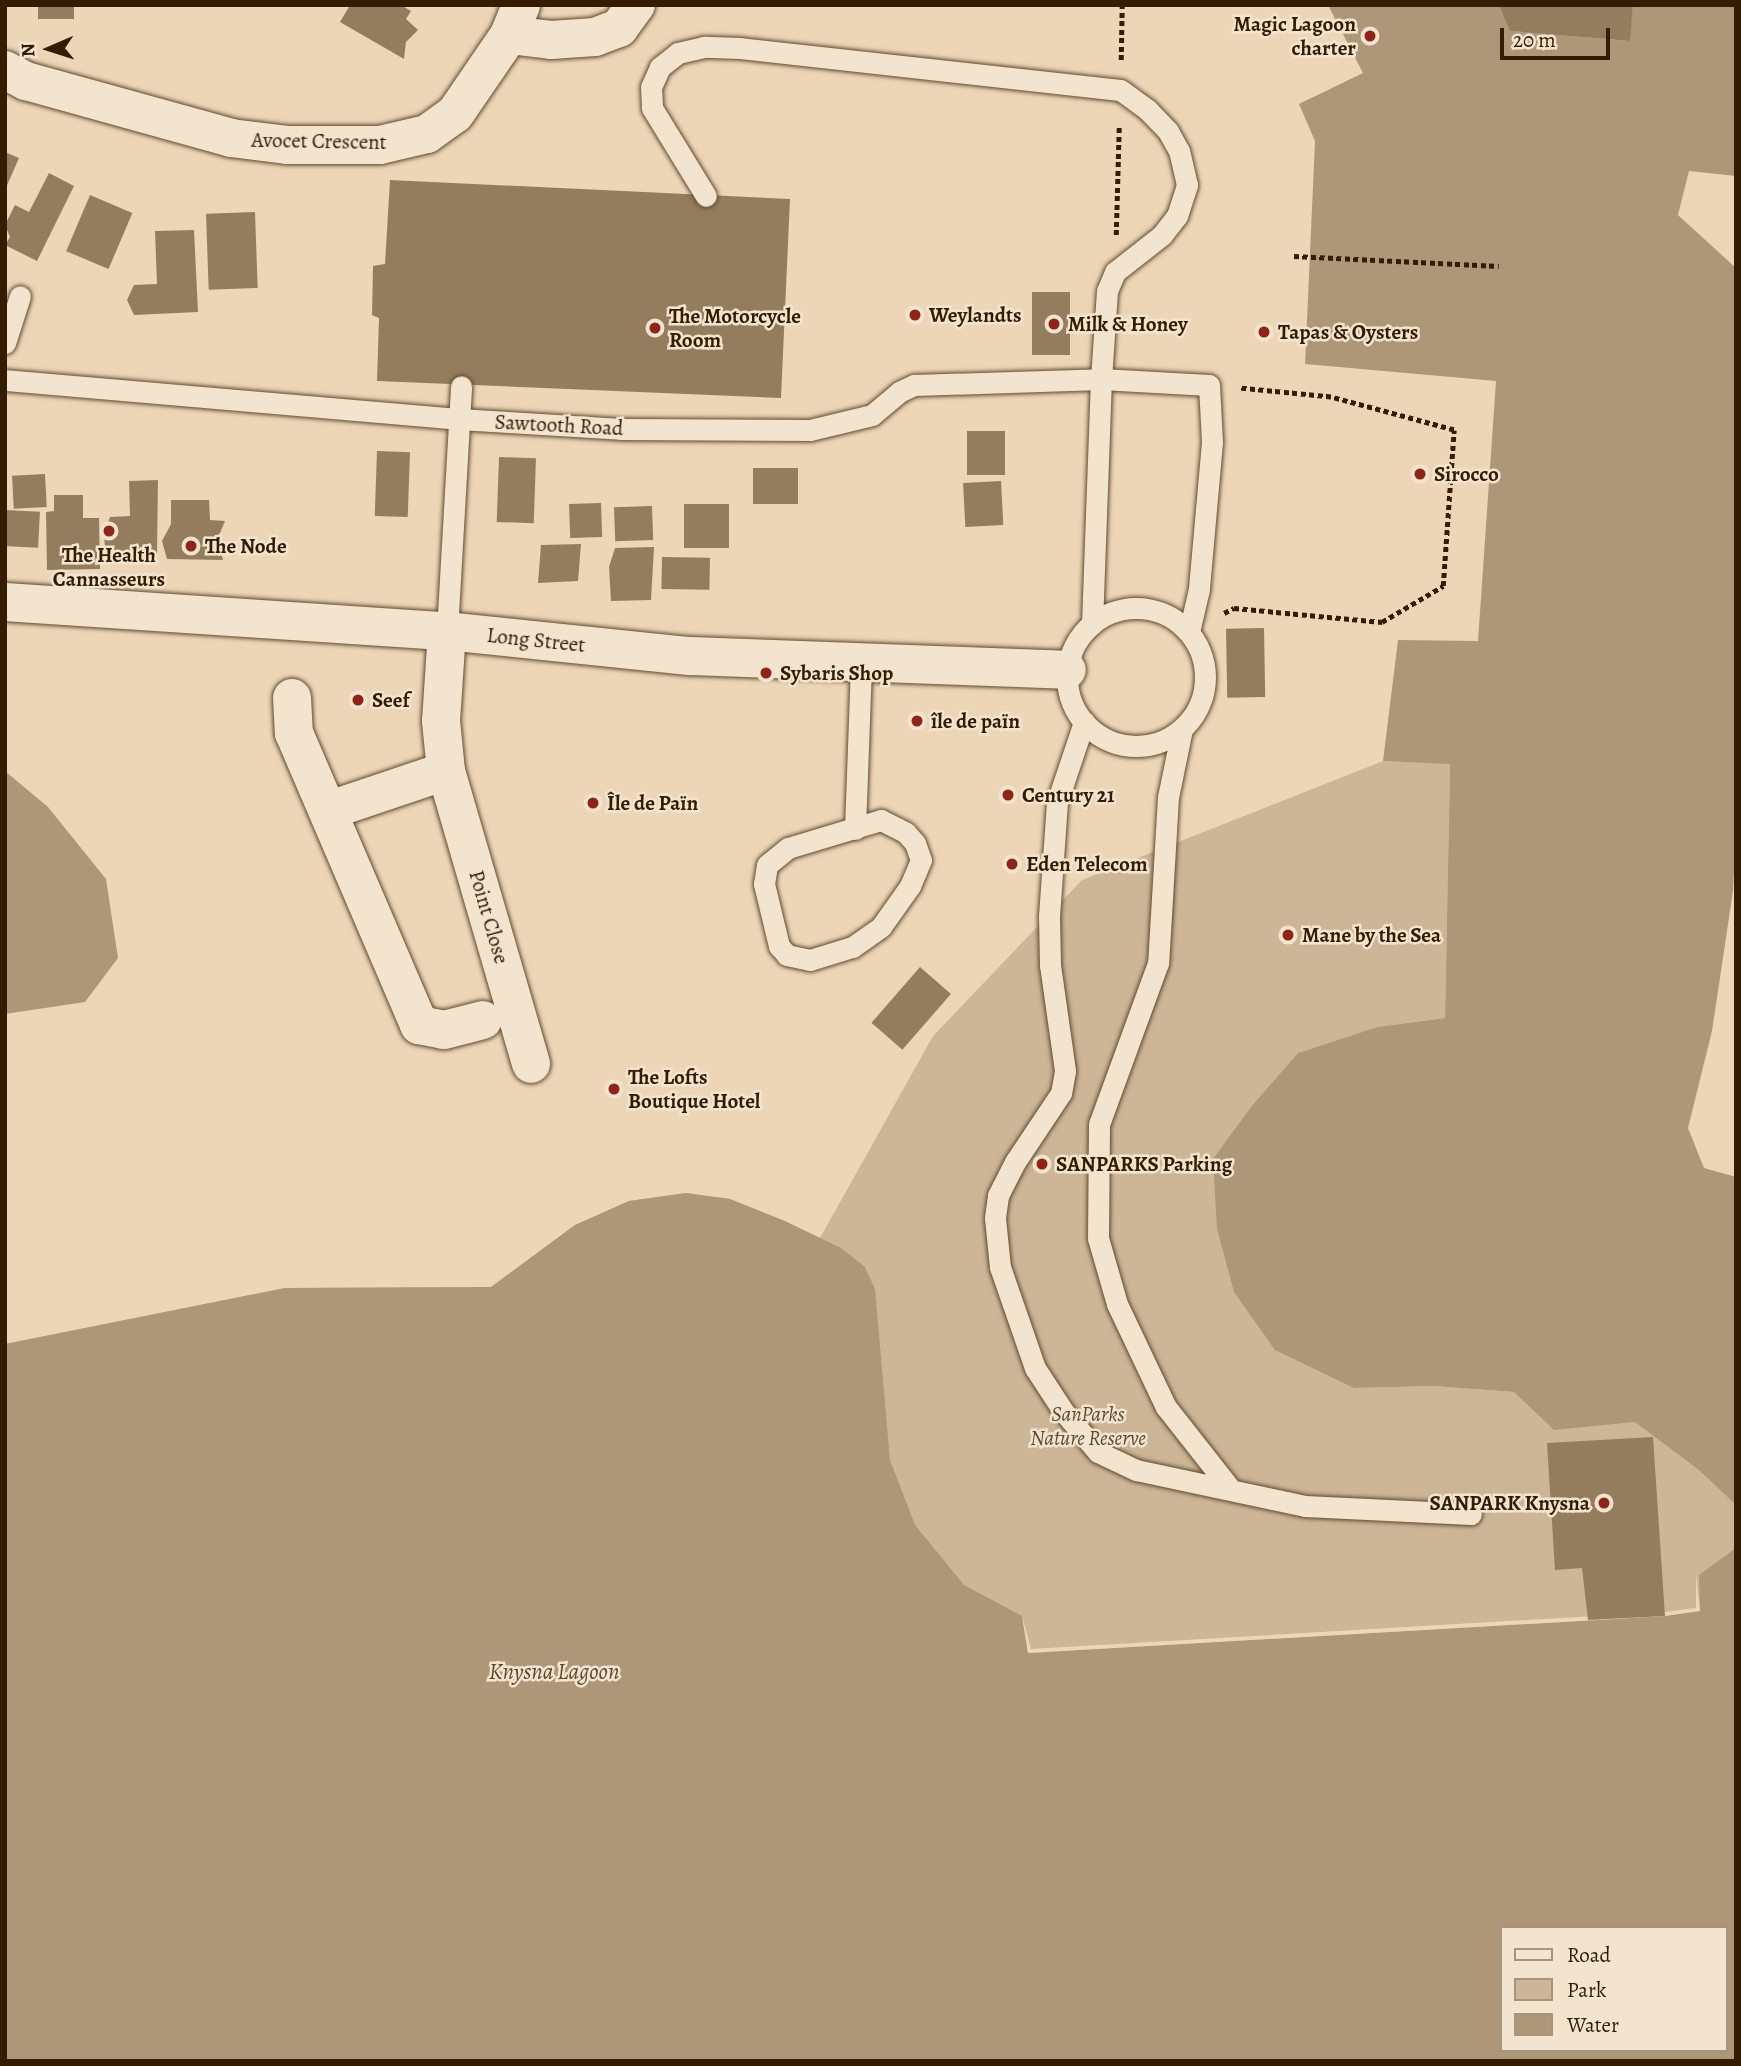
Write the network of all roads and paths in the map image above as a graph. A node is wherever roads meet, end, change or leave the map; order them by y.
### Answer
1 (636, 5) edge
2 (1122, 5) edge
3 (515, 20) edge
4 (5, 70) edge
5 (1120, 90) junction
6 (706, 196) dead end
7 (1294, 256) dead end
8 (1499, 266) dead end
9 (1115, 272) junction
10 (20, 296) dead end
11 (5, 343) edge
12 (1101, 379) junction
13 (5, 380) edge
14 (461, 386) dead end
15 (1209, 386) junction
16 (459, 419) junction
17 (5, 602) edge
18 (1092, 624) junction
19 (447, 631) junction
20 (1189, 632) junction
21 (861, 662) junction
22 (1068, 670) junction
23 (292, 698) dead end
24 (1084, 722) junction
25 (1182, 729) junction
26 (446, 771) junction
27 (330, 810) junction
28 (855, 829) junction
29 (483, 1020) dead end
30 (531, 1064) dead end
31 (1229, 1487) junction
32 (1471, 1514) dead end

1 - 3 street, Avocet Crescent
2 - 5 path
3 - 4 street, Avocet Crescent
5 - 6 lane
5 - 9 path
5 - 9 lane
7 - 8 path
9 - 12 lane
10 - 11 lane
12 - 15 lane, Sawtooth Road
12 - 16 lane, Sawtooth Road
12 - 18 lane
13 - 16 lane, Sawtooth Road
14 - 16 lane
15 - 20 lane
15 - 20 path
16 - 19 lane
17 - 19 street, Long Street
18 - 20 lane
18 - 22 lane
19 - 21 street, Long Street
19 - 26 street, Point Close
20 - 25 lane
21 - 22 street, Long Street
21 - 28 lane
22 - 24 lane
23 - 27 street
24 - 25 lane
24 - 31 lane
25 - 31 lane
26 - 27 street
26 - 30 street, Point Close
27 - 29 street
28 - 28 lane
31 - 32 lane

